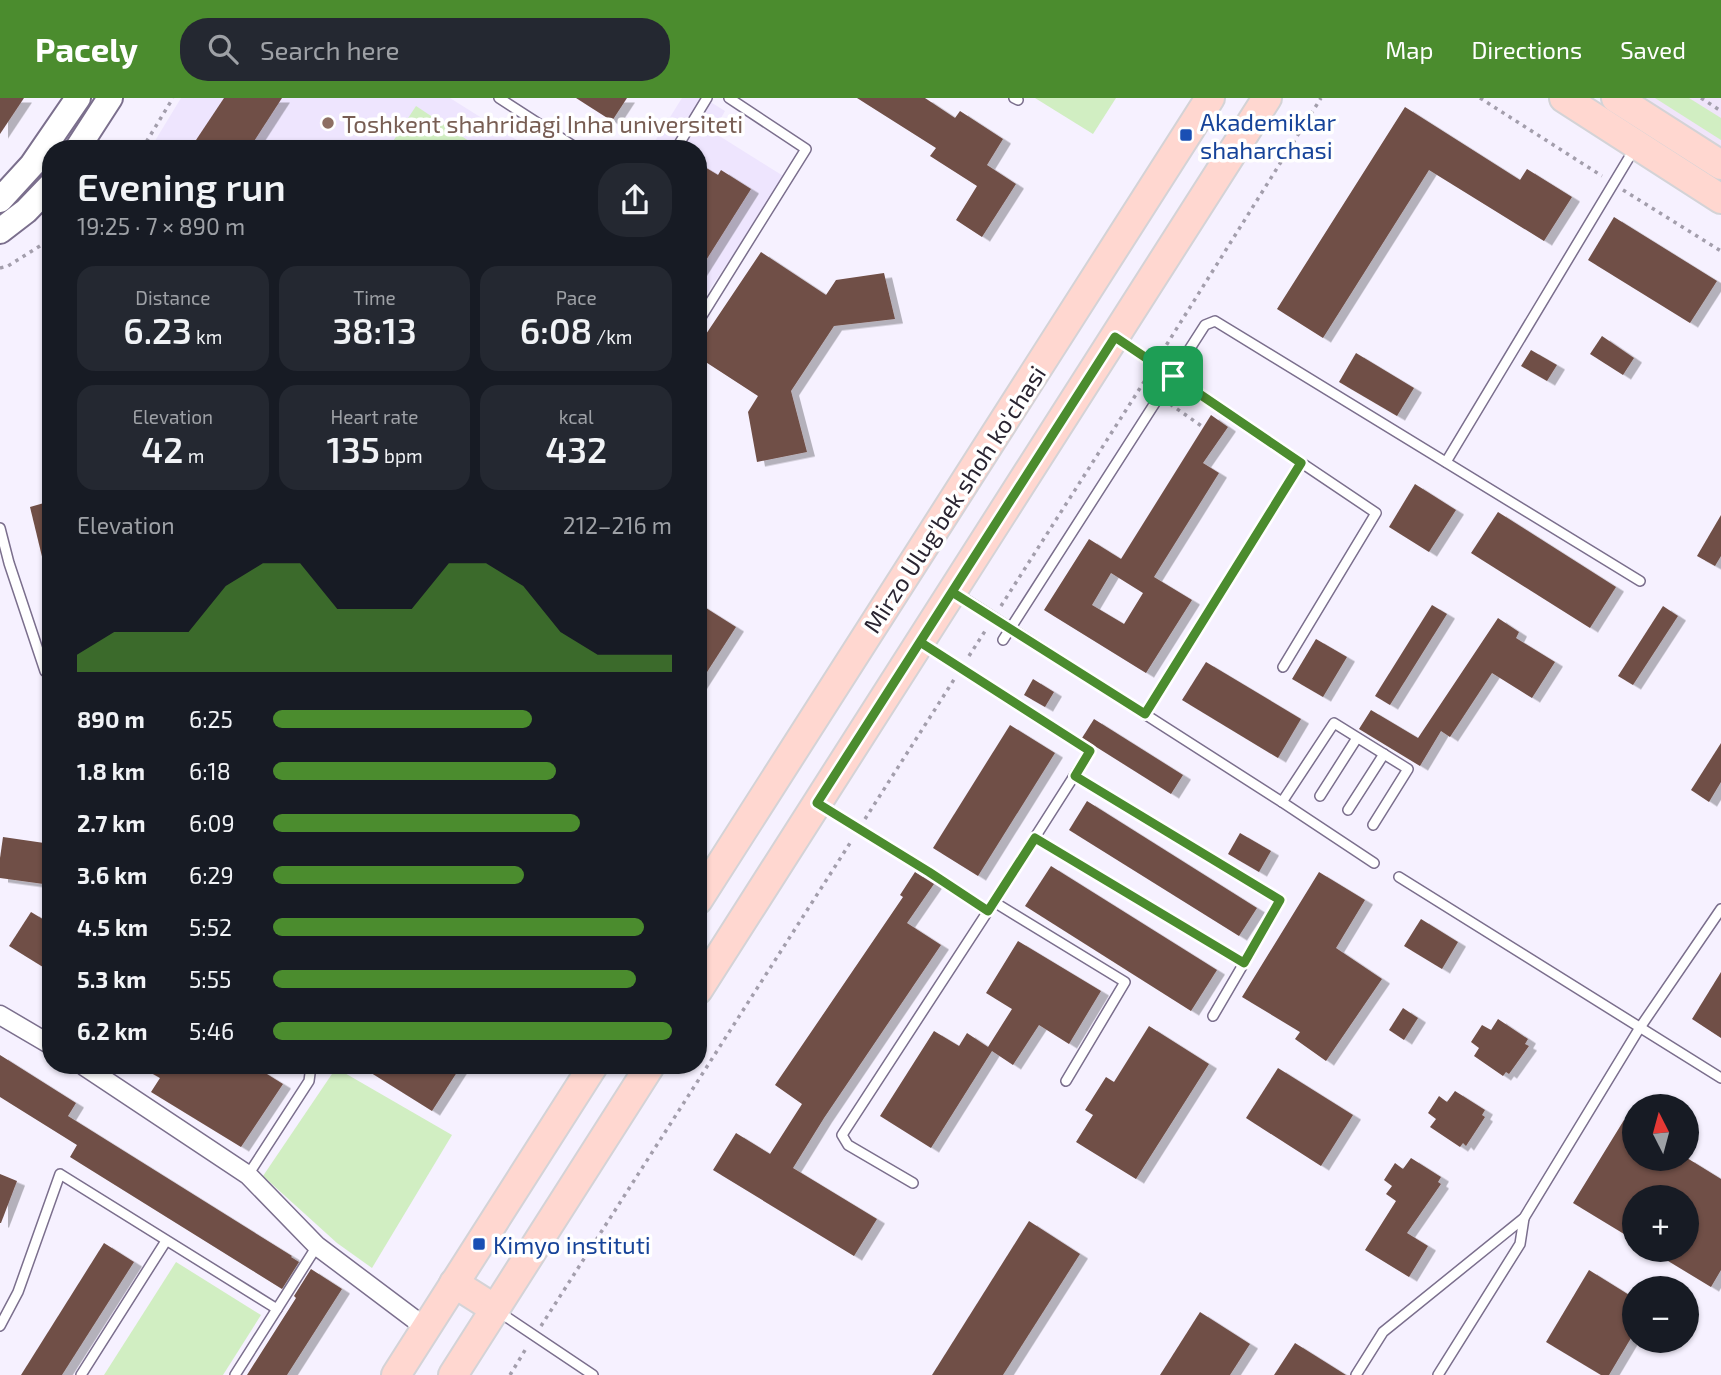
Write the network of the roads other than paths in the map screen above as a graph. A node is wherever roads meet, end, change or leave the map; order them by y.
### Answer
1 (78, 98) edge
2 (110, 98) edge
3 (499, 98) edge
4 (707, 98) edge
5 (729, 98) edge
6 (1210, 98) edge
7 (1267, 98) edge
8 (1564, 98) edge
9 (1616, 98) edge
10 (49, 140) edge
11 (83, 140) edge
12 (564, 140) edge
13 (682, 140) edge
14 (1637, 145) junction
15 (42, 150) edge
16 (1721, 165) edge
17 (42, 194) edge
18 (0, 200) edge
19 (1721, 200) edge
20 (0, 230) edge
21 (707, 308) edge
22 (1115, 337) junction
23 (1173, 376) junction
24 (1301, 463) junction
25 (1446, 463) junction
26 (0, 528) edge
27 (1640, 581) dead end
28 (952, 592) junction
29 (1003, 640) dead end
30 (920, 642) junction
31 (42, 662) edge
32 (1283, 667) dead end
33 (1145, 714) junction
34 (1357, 738) junction
35 (1384, 754) junction
36 (1075, 776) junction
37 (1321, 796) dead end
38 (1282, 802) junction
39 (817, 803) junction
40 (1348, 810) dead end
41 (1373, 825) dead end
42 (1035, 838) junction
43 (1374, 863) dead end
44 (1399, 877) dead end
45 (707, 887) edge
46 (994, 902) junction
47 (1721, 909) edge
48 (988, 911) junction
49 (1244, 963) junction
50 (707, 976) edge
51 (0, 1015) edge
52 (1213, 1016) dead end
53 (1639, 1029) junction
54 (42, 1040) edge
55 (96, 1074) edge
56 (310, 1074) edge
57 (588, 1074) edge
58 (645, 1074) edge
59 (1721, 1078) edge
60 (1066, 1081) dead end
61 (248, 1175) junction
62 (913, 1183) dead end
63 (1524, 1218) junction
64 (166, 1241) junction
65 (317, 1246) junction
66 (454, 1283) junction
67 (277, 1309) junction
68 (495, 1309) junction
69 (0, 1326) edge
70 (426, 1328) junction
71 (81, 1375) edge
72 (235, 1375) edge
73 (396, 1375) edge
74 (453, 1375) edge
75 (593, 1375) edge
76 (1356, 1375) edge
77 (1438, 1375) edge

1 - 10 main road
2 - 11 main road
3 - 12 lane
4 - 13 lane
5 - 21 lane
6 - 45 main road, Mirzo Ulug'bek shoh ko'chasi
7 - 22 main road, Mirzo Ulug'bek shoh ko'chasi
8 - 14 main road
9 - 16 main road
14 - 19 main road
14 - 25 lane
15 - 18 main road
17 - 20 main road
22 - 23 lane
22 - 28 main road, Mirzo Ulug'bek shoh ko'chasi
23 - 24 lane
23 - 25 lane
23 - 29 lane
24 - 32 lane
24 - 33 lane
25 - 27 lane
26 - 31 lane
28 - 30 main road, Mirzo Ulug'bek shoh ko'chasi
28 - 33 lane
30 - 36 lane
30 - 39 main road, Mirzo Ulug'bek shoh ko'chasi
33 - 38 lane
34 - 35 lane
34 - 37 lane
34 - 38 lane
35 - 40 lane
35 - 41 lane
36 - 42 lane
36 - 49 lane
38 - 43 lane
39 - 48 lane
39 - 50 main road, Mirzo Ulug'bek shoh ko'chasi
42 - 46 lane
42 - 49 lane
44 - 53 lane
46 - 48 lane
46 - 60 lane
47 - 53 lane
48 - 62 lane
49 - 52 lane
51 - 54 street
53 - 59 lane
53 - 63 lane
55 - 61 street
56 - 61 lane
57 - 66 main road
58 - 68 main road
61 - 65 street
63 - 76 lane
63 - 77 lane
64 - 67 lane
64 - 69 lane
64 - 71 lane
65 - 67 lane
65 - 70 street
66 - 68 main road
66 - 70 main road
67 - 72 lane
68 - 74 main road
68 - 75 lane
70 - 73 main road

